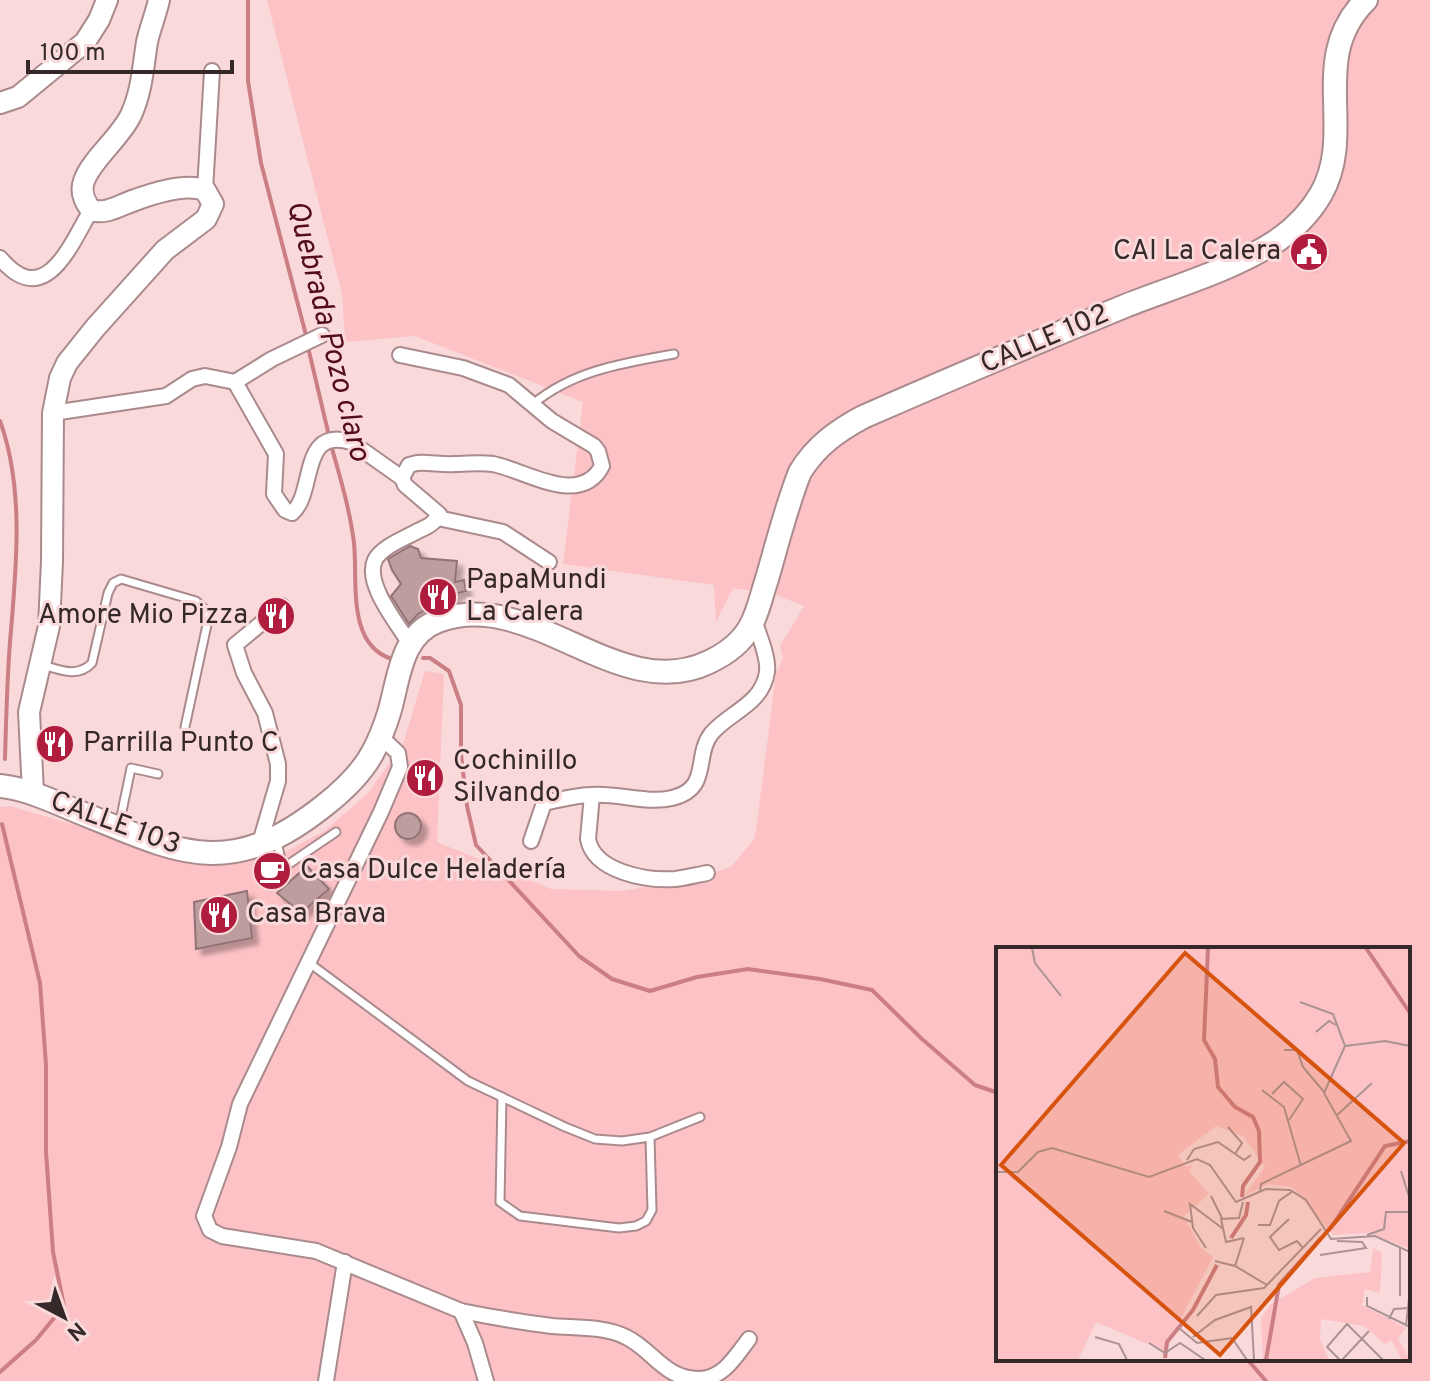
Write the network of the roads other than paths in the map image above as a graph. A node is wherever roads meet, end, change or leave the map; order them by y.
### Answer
1 (107, 0) edge
2 (159, 0) edge
3 (1366, 0) edge
4 (212, 71) dead end
5 (0, 103) edge
6 (205, 190) junction
7 (91, 210) junction
8 (0, 258) edge
9 (319, 336) dead end
10 (674, 354) dead end
11 (400, 355) dead end
12 (235, 382) junction
13 (533, 404) junction
14 (53, 413) junction
15 (402, 478) junction
16 (438, 518) junction
17 (549, 562) dead end
18 (282, 606) dead end
19 (754, 618) junction
20 (410, 644) junction
21 (41, 664) junction
22 (185, 727) dead end
23 (380, 736) junction
24 (158, 774) dead end
25 (0, 786) edge
26 (33, 793) junction
27 (592, 795) junction
28 (119, 828) junction
29 (336, 832) dead end
30 (531, 841) dead end
31 (268, 842) junction
32 (707, 873) dead end
33 (308, 962) junction
34 (502, 1097) junction
35 (700, 1117) dead end
36 (650, 1137) junction
37 (345, 1262) junction
38 (461, 1311) junction
39 (749, 1339) dead end
40 (326, 1381) edge
41 (486, 1381) edge

1 - 5 street
2 - 7 street
3 - 19 main road, CALLE 102
4 - 6 street
6 - 7 street
6 - 14 street
7 - 8 street
9 - 12 street
10 - 13 lane
11 - 13 street
12 - 14 street
12 - 15 street
13 - 15 street
14 - 21 street
15 - 16 street
16 - 17 street
16 - 20 street
18 - 31 street
19 - 20 main road
19 - 27 street
20 - 23 main road, CALLE 103
21 - 22 lane
21 - 26 street
23 - 31 main road, CALLE 103
23 - 33 street
24 - 28 lane
25 - 26 main road, CALLE 103
26 - 28 main road, CALLE 103
27 - 30 street
27 - 32 street
28 - 31 main road, CALLE 103
29 - 31 lane
33 - 34 lane
33 - 37 street
34 - 36 lane
34 - 36 lane
35 - 36 lane
37 - 38 street
37 - 40 street
38 - 39 street
38 - 41 street

